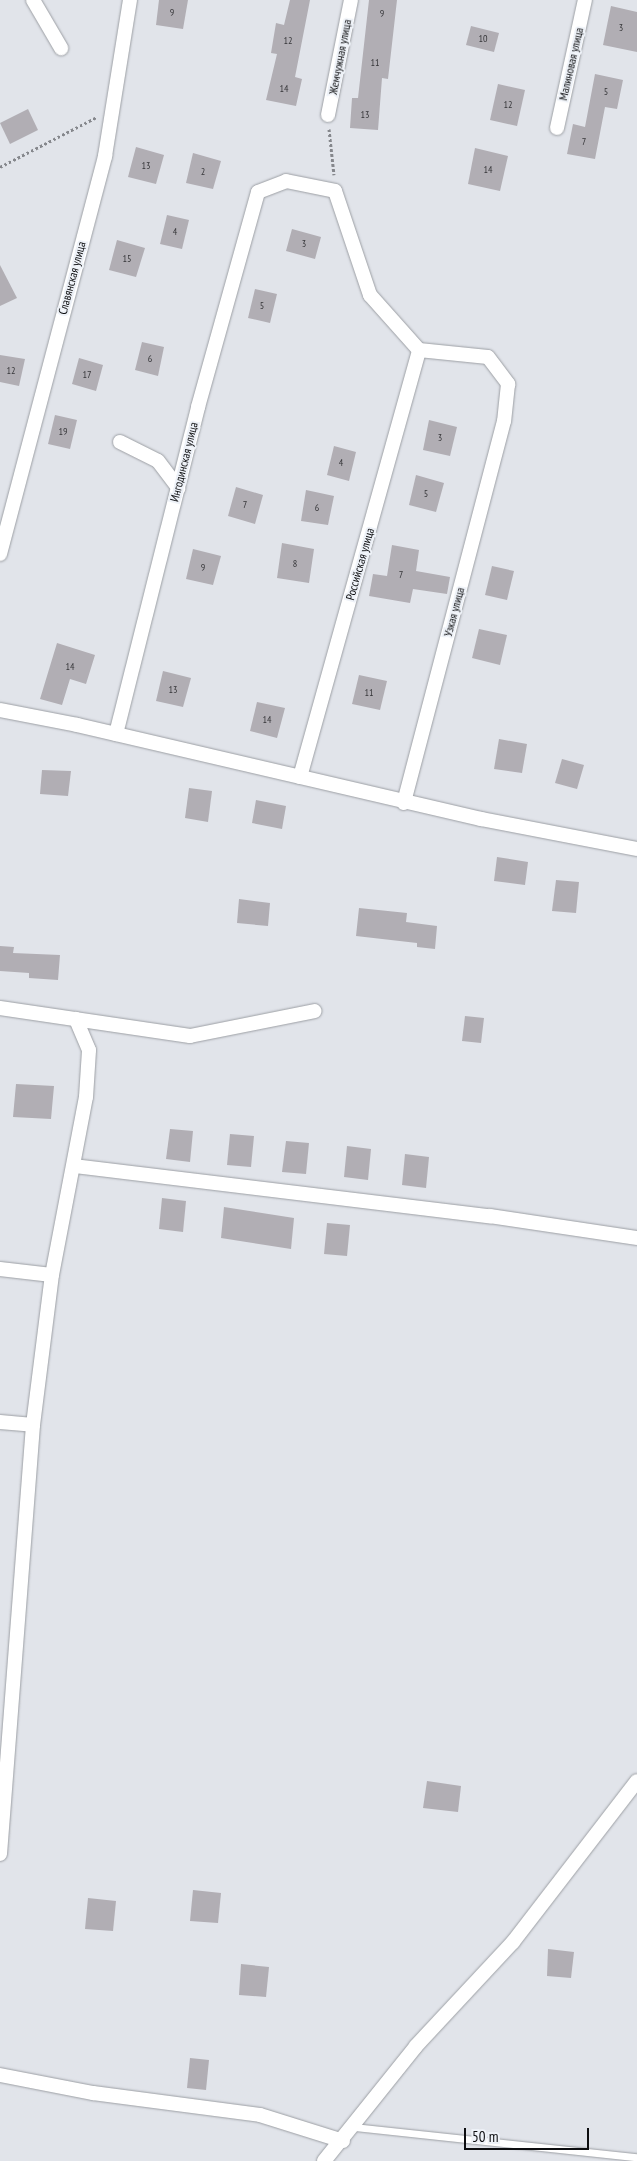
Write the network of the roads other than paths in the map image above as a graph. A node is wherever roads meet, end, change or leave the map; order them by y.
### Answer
1 (33, 0) edge
2 (130, 0) edge
3 (351, 0) edge
4 (585, 0) edge
5 (61, 48) dead end
6 (328, 115) road end
7 (557, 128) dead end
8 (419, 350) junction
9 (120, 442) dead end
10 (178, 488) junction
11 (0, 554) edge
12 (0, 710) edge
13 (116, 734) junction
14 (300, 777) junction
15 (404, 802) junction
16 (637, 849) edge
17 (0, 1008) edge
18 (315, 1011) dead end
19 (76, 1019) junction
20 (74, 1166) junction
21 (637, 1238) edge
22 (0, 1269) edge
23 (52, 1275) junction
24 (0, 1422) edge
25 (33, 1424) junction
26 (637, 1781) edge
27 (0, 1847) edge
28 (0, 2075) edge
29 (354, 2127) junction
30 (343, 2141) junction
31 (637, 2157) edge
32 (324, 2161) edge

1 - 5 street
2 - 11 street, Славянская улица
3 - 6 street, Жемчужная улица
4 - 7 street, Малиновая улица
8 - 10 street, Ингодинская улица
8 - 14 street, Российская улица
8 - 15 street, Узкая улица
9 - 10 street
10 - 13 street, Ингодинская улица
12 - 13 street
13 - 14 street
14 - 15 street
15 - 16 street
17 - 19 street
18 - 19 street
19 - 20 street
20 - 21 street
20 - 23 street
22 - 23 street
23 - 25 street
24 - 25 street
25 - 27 street
26 - 29 street
28 - 30 street
29 - 30 street
29 - 31 lane
30 - 32 street

